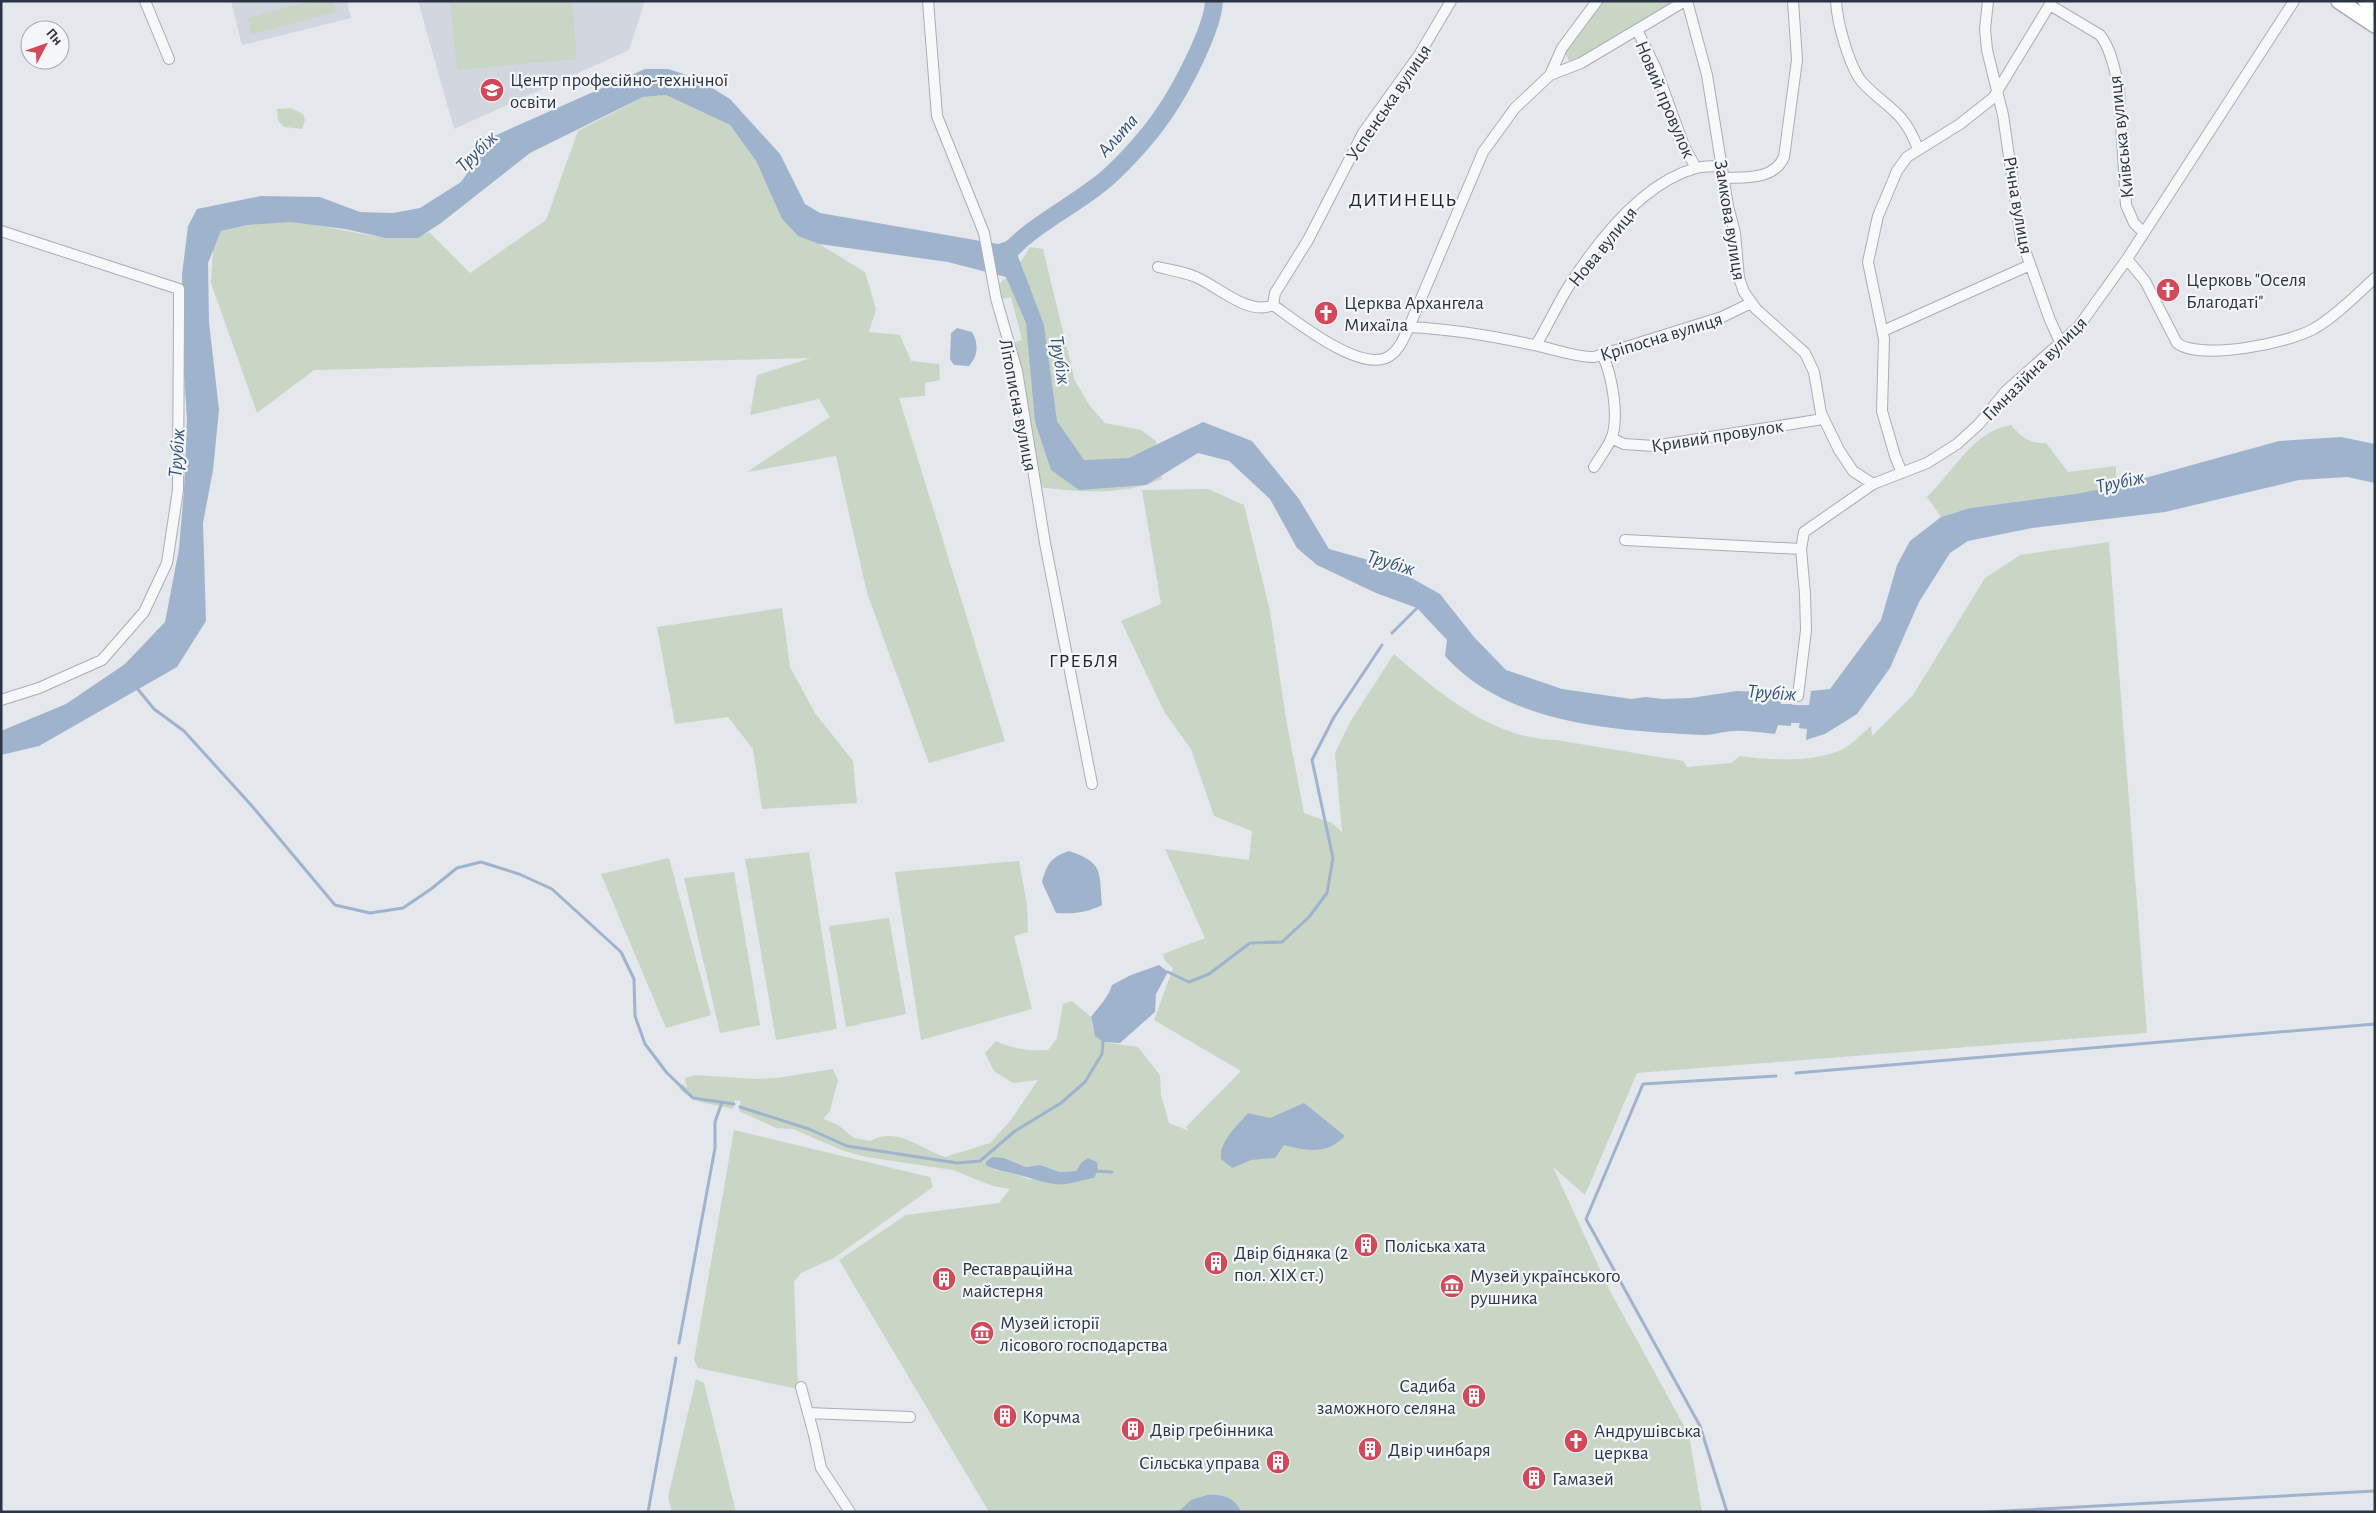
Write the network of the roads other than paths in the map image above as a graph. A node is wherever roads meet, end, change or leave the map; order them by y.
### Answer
1 (146, 1) edge
2 (928, 1) edge
3 (1451, 1) edge
4 (1597, 1) edge
5 (1686, 1) edge
6 (1793, 1) edge
7 (1836, 1) edge
8 (1988, 1) edge
9 (2294, 1) edge
10 (2339, 1) edge
11 (2366, 1) edge
12 (2051, 3) edge
13 (2375, 7) edge
14 (2375, 25) edge
15 (1637, 30) junction
16 (169, 58) dead end
17 (1550, 75) junction
18 (1998, 92) junction
19 (1918, 149) junction
20 (1722, 166) junction
21 (1696, 168) junction
22 (1724, 178) junction
23 (1, 231) edge
24 (2144, 233) junction
25 (2127, 259) junction
26 (2030, 265) junction
27 (1158, 267) dead end
28 (2375, 278) edge
29 (1751, 303) junction
30 (1273, 306) junction
31 (1409, 327) junction
32 (1883, 331) junction
33 (2060, 342) junction
34 (1536, 345) junction
35 (1603, 356) junction
36 (1823, 419) junction
37 (1611, 438) junction
38 (1594, 467) dead end
39 (1902, 473) junction
40 (1873, 484) junction
41 (1625, 540) dead end
42 (1801, 549) junction
43 (1798, 696) dead end
44 (1, 700) edge
45 (1092, 784) dead end
46 (801, 1387) dead end
47 (808, 1413) junction
48 (910, 1417) dead end
49 (850, 1512) edge

1 - 16 street
2 - 45 street, Літописна вулиця
3 - 30 street, Успенська вулиця
4 - 17 street
5 - 15 street
5 - 20 street, Замкова вулиця
6 - 22 street
7 - 19 street
8 - 18 street
9 - 24 street, Гімназійна вулиця
10 - 14 main road
11 - 13 main road
12 - 18 street
12 - 24 street, Київська вулиця
15 - 17 street
15 - 21 street, Новий провулок
17 - 31 street
18 - 19 street
18 - 26 street, Річна вулиця
19 - 32 street
20 - 21 street, Нова вулиця
20 - 22 street, Замкова вулиця
21 - 34 street, Нова вулиця
22 - 29 street, Замкова вулиця
23 - 44 street
24 - 25 street, Гімназійна вулиця
25 - 28 street
25 - 33 street, Гімназійна вулиця
26 - 32 street
26 - 33 street, Річна вулиця
27 - 30 street
29 - 35 street, Кріпосна вулиця
29 - 36 street, Замкова вулиця
30 - 31 street
31 - 34 street, Кріпосна вулиця
32 - 39 street
33 - 39 street, Гімназійна вулиця
34 - 35 street, Кріпосна вулиця
35 - 37 street
36 - 37 street, Кривий провулок
36 - 40 street, Замкова вулиця
37 - 38 street
39 - 40 street, Гімназійна вулиця
40 - 42 street, Гімназійна вулиця
41 - 42 street
42 - 43 street
46 - 47 street
47 - 48 street
47 - 49 street

